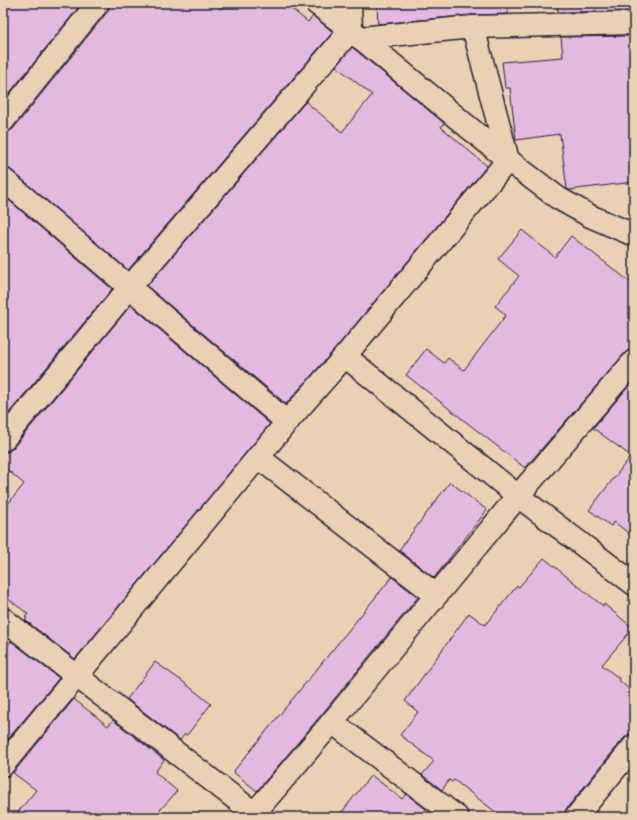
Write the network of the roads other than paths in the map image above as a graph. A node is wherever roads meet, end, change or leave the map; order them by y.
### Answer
1 (98, 3) edge
2 (316, 3) edge
3 (350, 3) edge
4 (634, 23) edge
5 (473, 27) junction
6 (356, 34) junction
7 (3, 121) edge
8 (508, 160) junction
9 (3, 179) edge
10 (634, 235) edge
11 (130, 287) junction
12 (345, 356) junction
13 (634, 361) edge
14 (287, 422) junction
15 (3, 440) edge
16 (258, 457) junction
17 (518, 496) junction
18 (634, 584) edge
19 (436, 595) junction
20 (3, 619) edge
21 (76, 676) junction
22 (332, 722) junction
23 (634, 746) edge
24 (3, 765) edge
25 (253, 815) edge
26 (457, 817) edge
27 (576, 817) edge

1 - 7 street
2 - 6 street
3 - 6 street
4 - 5 street
5 - 6 street
5 - 8 street
6 - 8 street
6 - 11 street
8 - 10 street
8 - 12 street
9 - 11 street
11 - 14 street
11 - 15 street
12 - 14 street
12 - 17 street
13 - 17 street
14 - 16 street
16 - 19 street
16 - 21 street
17 - 18 street
17 - 19 street
19 - 22 street
20 - 21 street
21 - 24 street
21 - 25 street
22 - 25 street
22 - 26 street
23 - 27 street

